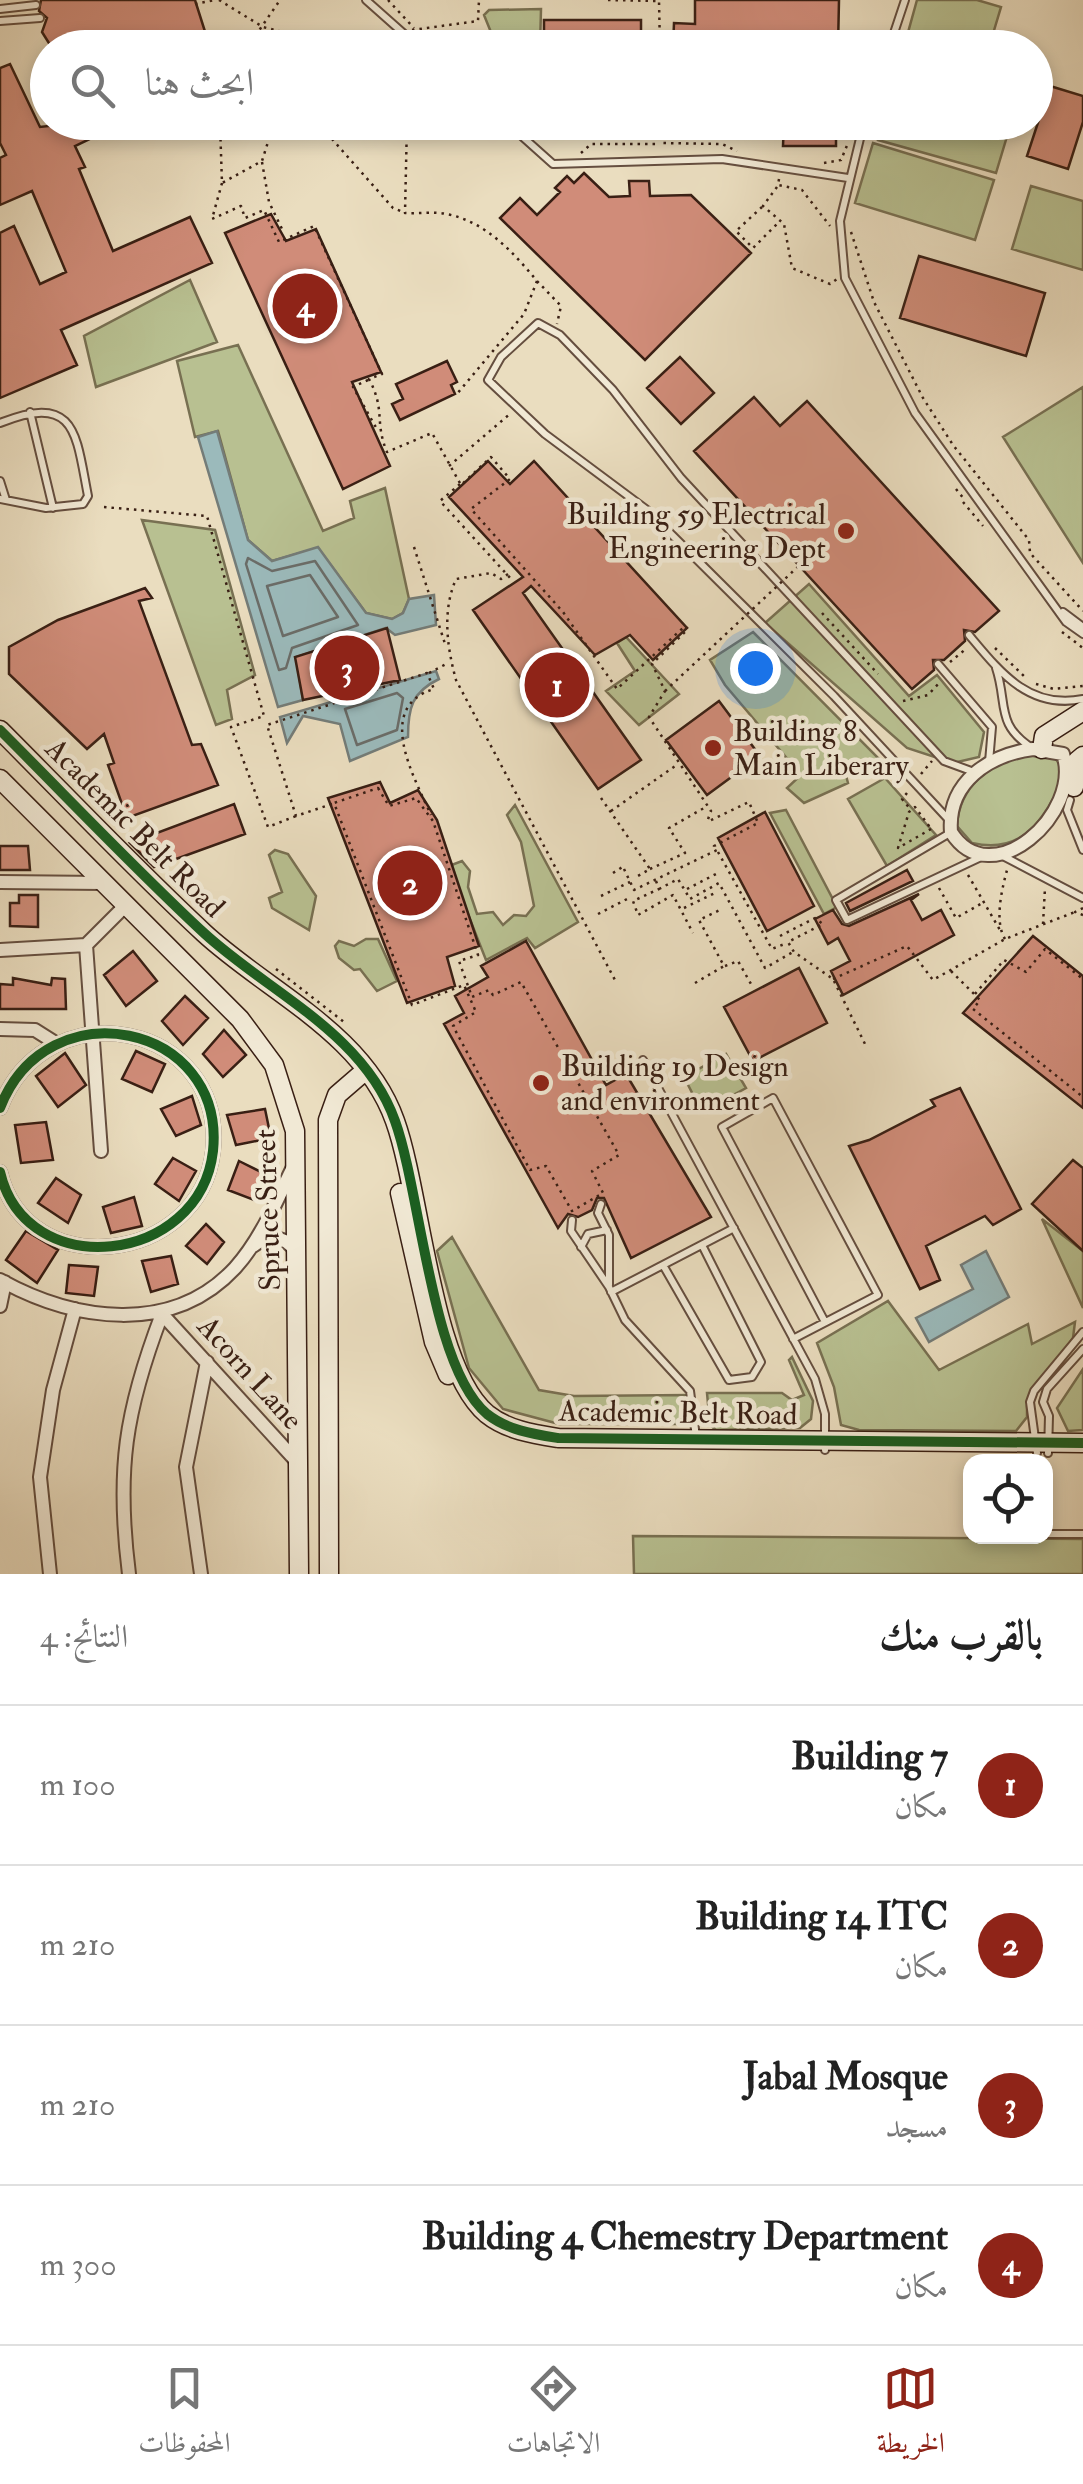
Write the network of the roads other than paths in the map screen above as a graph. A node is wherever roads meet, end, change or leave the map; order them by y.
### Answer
1 (366, 0) edge
2 (904, 0) edge
3 (36, 5) dead end
4 (0, 9) edge
5 (40, 18) dead end
6 (0, 21) edge
7 (400, 30) edge
8 (895, 30) edge
9 (526, 140) edge
10 (859, 140) edge
11 (848, 178) junction
12 (30, 412) junction
13 (0, 423) edge
14 (0, 481) edge
15 (3, 500) edge
16 (53, 508) junction
17 (1051, 602) junction
18 (1083, 626) edge
19 (1083, 634) edge
20 (969, 635) dead end
21 (938, 664) dead end
22 (996, 666) junction
23 (1083, 699) edge
24 (1083, 712) edge
25 (0, 730) edge
26 (0, 744) edge
27 (1038, 749) junction
28 (1083, 756) edge
29 (989, 762) junction
30 (975, 772) junction
31 (0, 779) edge
32 (1072, 793) junction
33 (948, 831) junction
34 (1083, 850) edge
35 (984, 856) junction
36 (1004, 863) junction
37 (0, 882) edge
38 (103, 883) junction
39 (1083, 898) edge
40 (126, 905) junction
41 (86, 946) junction
42 (0, 950) edge
43 (0, 1029) edge
44 (92, 1032) junction
45 (54, 1042) junction
46 (643, 1060) dead end
47 (359, 1076) junction
48 (0, 1108) edge
49 (101, 1151) dead end
50 (297, 1158) junction
51 (0, 1172) edge
52 (601, 1204) dead end
53 (572, 1220) dead end
54 (734, 1228) junction
55 (607, 1230) junction
56 (702, 1245) junction
57 (581, 1246) junction
58 (250, 1247) junction
59 (298, 1258) junction
60 (663, 1265) junction
61 (3, 1281) edge
62 (610, 1289) junction
63 (0, 1306) edge
64 (75, 1309) junction
65 (162, 1314) junction
66 (826, 1322) junction
67 (1083, 1332) edge
68 (793, 1339) junction
69 (1083, 1349) edge
70 (206, 1362) junction
71 (1049, 1416) junction
72 (696, 1437) junction
73 (1041, 1443) junction
74 (825, 1445) junction
75 (1082, 1447) edge
76 (300, 1466) junction
77 (1053, 1534) edge
78 (1083, 1534) edge
79 (50, 1574) edge
80 (129, 1574) edge
81 (202, 1574) edge
82 (300, 1574) edge
83 (328, 1574) edge

1 - 7 lane
2 - 8 lane
3 - 4 lane
5 - 6 lane
9 - 11 lane
10 - 11 lane
11 - 17 lane
12 - 13 lane
12 - 16 lane
12 - 16 lane
14 - 15 lane
15 - 16 lane
17 - 18 lane
17 - 19 lane
20 - 22 lane
21 - 29 lane
22 - 23 lane
22 - 27 lane
24 - 27 street
25 - 72 street, Academic Belt Road
26 - 47 street, Academic Belt Road
27 - 29 street
27 - 32 street
28 - 32 street
29 - 30 street
30 - 33 street
30 - 33 lane
31 - 38 street, Spruce Street
32 - 34 lane
32 - 36 street
33 - 35 street
33 - 35 lane
35 - 36 street
36 - 39 lane
37 - 38 street
38 - 40 street, Spruce Street
40 - 41 street
40 - 50 street, Spruce Street
41 - 42 street
41 - 44 street
43 - 45 street
44 - 45 street
44 - 49 street
44 - 51 street
45 - 48 street
46 - 54 lane
47 - 74 street, Academic Belt Road
47 - 83 street
50 - 58 street
50 - 59 street, Spruce Street
52 - 55 lane
53 - 57 lane
54 - 56 lane
54 - 68 lane
55 - 57 lane
55 - 62 lane
56 - 60 lane
56 - 60 lane
57 - 62 lane
58 - 59 street
58 - 65 street
59 - 76 street, Spruce Street
60 - 62 lane
61 - 63 street
61 - 64 street
62 - 72 lane
64 - 65 street
64 - 79 street
65 - 70 street, Acorn Lane
65 - 80 street
66 - 66 lane
66 - 68 lane
67 - 73 lane
68 - 74 lane
69 - 71 lane
70 - 76 street, Acorn Lane
70 - 81 street
71 - 73 lane
71 - 75 lane
72 - 74 street, Academic Belt Road
73 - 74 street, Academic Belt Road
73 - 74 street, Academic Belt Road
73 - 75 street, Academic Belt Road
76 - 82 street, Spruce Street
77 - 78 lane

